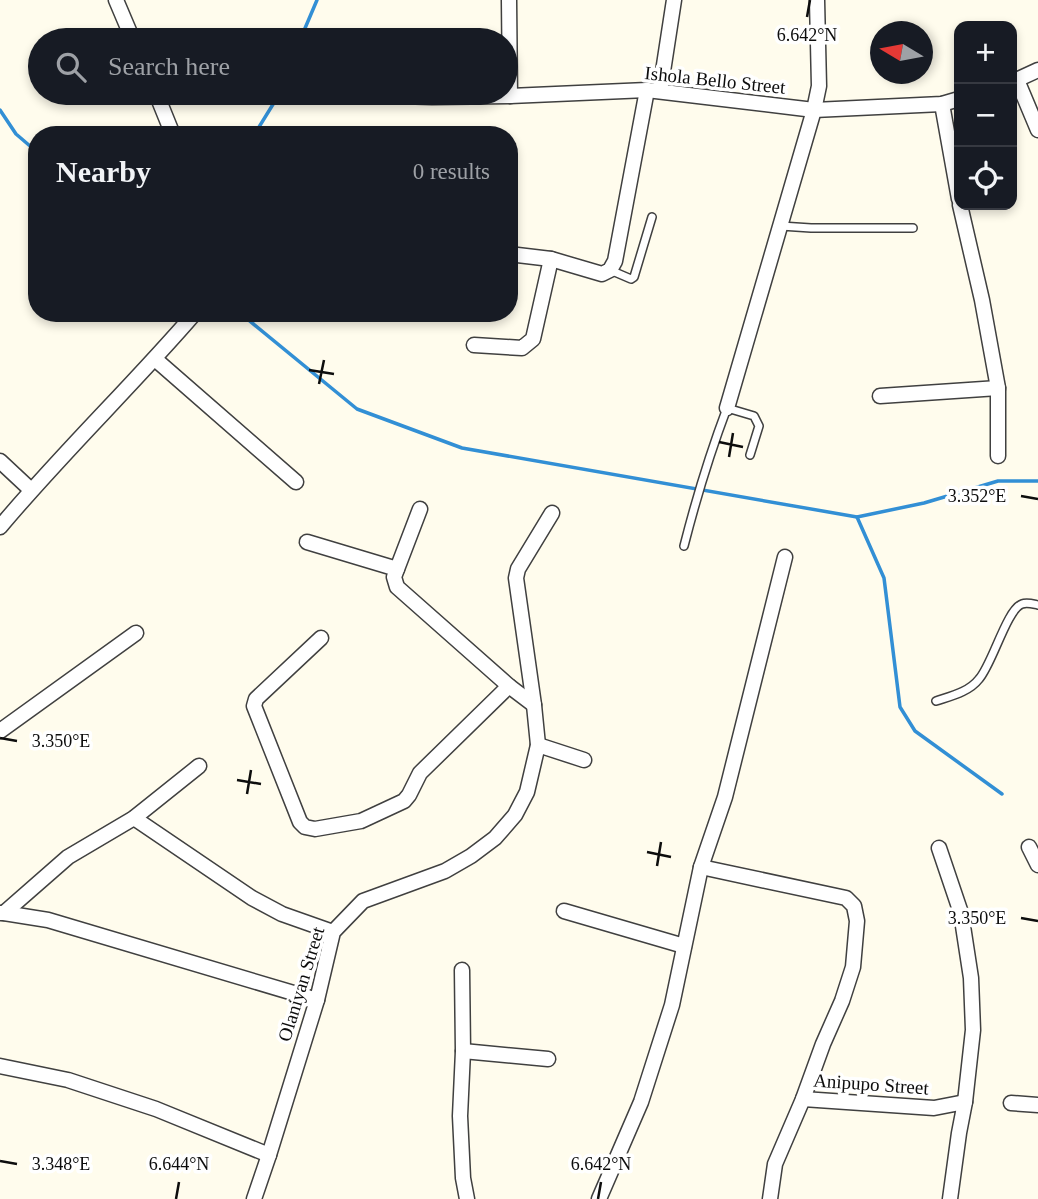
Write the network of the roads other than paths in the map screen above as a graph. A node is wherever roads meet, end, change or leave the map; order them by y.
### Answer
1 (116, 0) edge
2 (509, 0) edge
3 (674, 0) edge
4 (817, 0) edge
5 (128, 28) edge
6 (509, 28) edge
7 (1038, 70) edge
8 (1017, 80) edge
9 (1015, 84) edge
10 (653, 90) junction
11 (518, 96) edge
12 (954, 100) edge
13 (942, 104) junction
14 (161, 105) edge
15 (814, 110) junction
16 (169, 126) edge
17 (1038, 130) edge
18 (954, 172) edge
19 (961, 210) edge
20 (652, 217) dead end
21 (780, 226) junction
22 (913, 228) dead end
23 (518, 255) edge
24 (551, 260) junction
25 (610, 270) junction
26 (187, 322) edge
27 (474, 345) dead end
28 (155, 359) junction
29 (998, 388) junction
30 (880, 396) dead end
31 (727, 408) junction
32 (750, 455) dead end
33 (998, 457) dead end
34 (0, 461) edge
35 (296, 482) dead end
36 (31, 490) junction
37 (420, 509) dead end
38 (552, 513) dead end
39 (0, 527) edge
40 (307, 542) dead end
41 (684, 546) dead end
42 (785, 557) dead end
43 (397, 569) junction
44 (1038, 605) edge
45 (136, 633) dead end
46 (321, 638) dead end
47 (509, 687) junction
48 (936, 701) dead end
49 (534, 705) junction
50 (0, 731) edge
51 (538, 745) junction
52 (584, 760) dead end
53 (199, 766) dead end
54 (134, 818) junction
55 (1029, 847) dead end
56 (939, 848) dead end
57 (1038, 865) edge
58 (701, 867) junction
59 (564, 911) dead end
60 (2, 913) edge
61 (333, 932) junction
62 (684, 946) junction
63 (463, 970) dead end
64 (317, 1000) junction
65 (463, 1051) junction
66 (548, 1059) dead end
67 (0, 1066) edge
68 (803, 1099) junction
69 (965, 1102) junction
70 (1011, 1103) dead end
71 (1038, 1105) edge
72 (269, 1155) junction
73 (254, 1199) edge
74 (467, 1199) edge
75 (599, 1199) edge
76 (770, 1199) edge
77 (950, 1199) edge

1 - 5 street
2 - 6 street
3 - 10 street
4 - 15 street
7 - 8 street
9 - 17 street
10 - 11 street, Ishola Bello Street
10 - 15 street, Ishola Bello Street
10 - 25 street
12 - 13 street, Ishola Bello Street
13 - 15 street, Ishola Bello Street
13 - 18 street
14 - 16 street
15 - 21 street
19 - 29 street
20 - 25 lane
21 - 22 lane
21 - 31 street
23 - 24 street
24 - 25 street
24 - 27 street
26 - 28 street
28 - 35 street
28 - 36 street
29 - 30 street
29 - 33 street
31 - 32 lane
31 - 41 lane
34 - 36 street
36 - 39 street
37 - 43 street
38 - 49 street, Olaniyan Street
40 - 43 street
42 - 58 street
43 - 47 street
44 - 48 lane
45 - 50 street
46 - 47 street
47 - 49 street
49 - 51 street, Olaniyan Street
51 - 52 street
51 - 61 street, Olaniyan Street
53 - 54 street
54 - 60 street
54 - 61 street
55 - 57 street
56 - 69 street
58 - 62 street
58 - 68 street
59 - 62 street
60 - 64 street
61 - 64 street, Olaniyan Street
62 - 75 street
63 - 65 street
64 - 72 street, Olaniyan Street
65 - 66 street
65 - 74 street
67 - 72 street
68 - 69 street, Anipupo Street
68 - 76 street
69 - 77 street
70 - 71 street
72 - 73 street, Olaniyan Street

